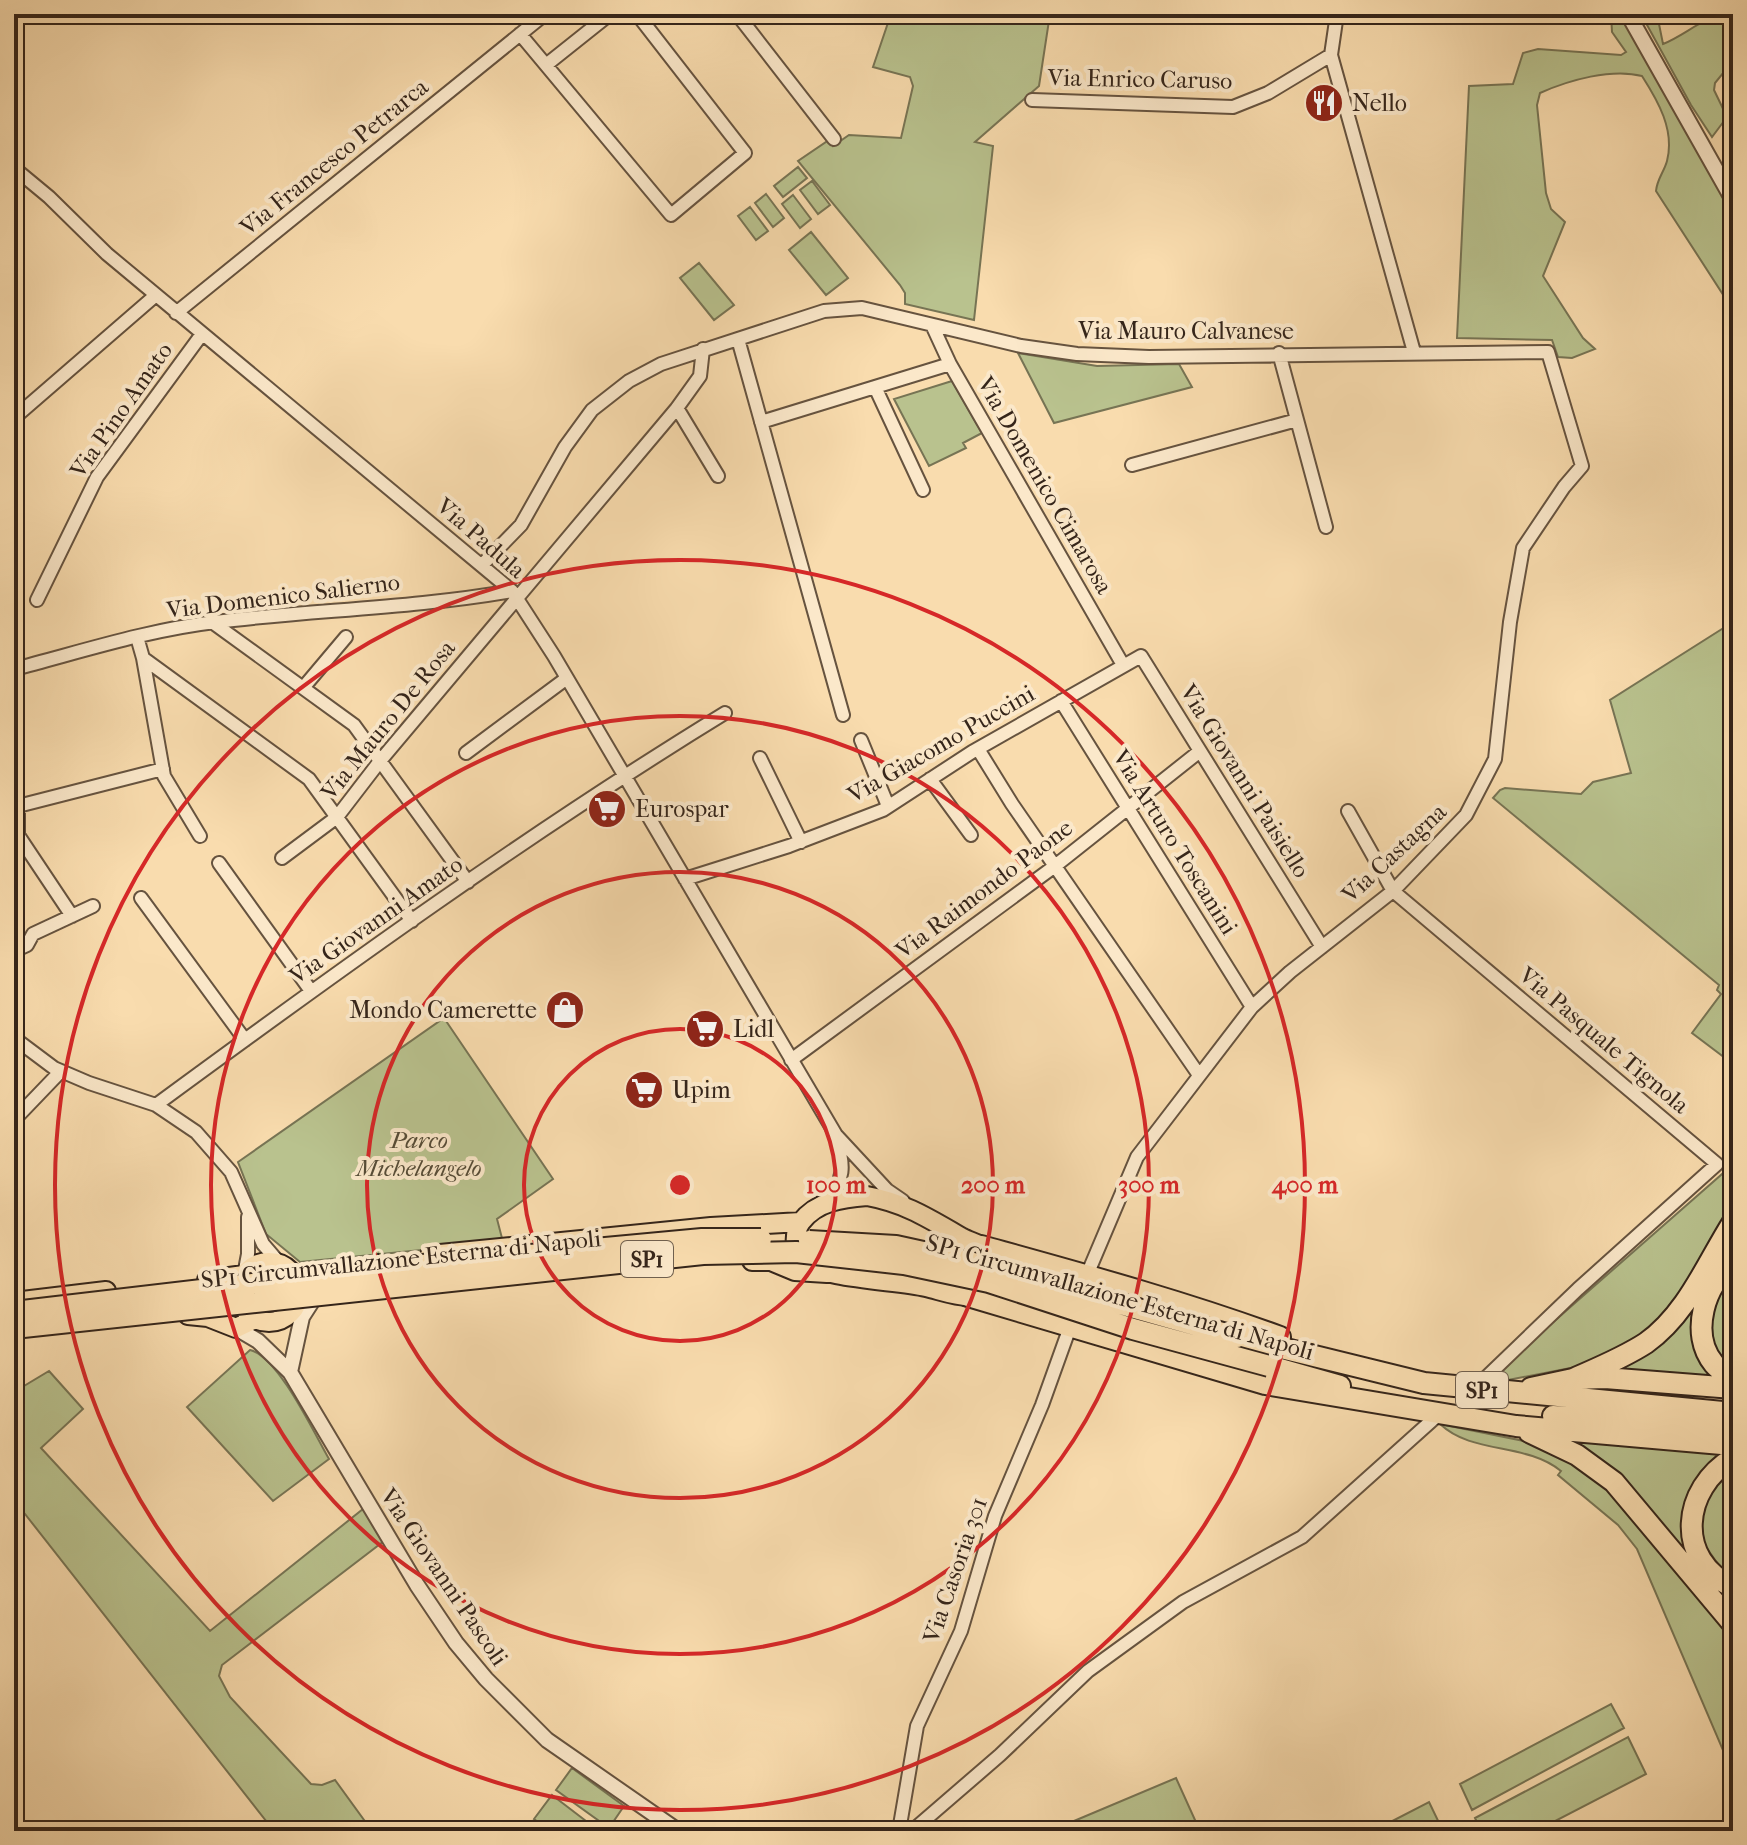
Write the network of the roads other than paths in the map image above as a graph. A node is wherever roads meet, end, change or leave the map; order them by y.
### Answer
1 (545, 14) edge
2 (610, 14) edge
3 (637, 14) edge
4 (737, 14) edge
5 (1337, 14) edge
6 (1628, 14) edge
7 (520, 34) junction
8 (1331, 55) junction
9 (546, 65) junction
10 (1032, 100) dead end
11 (834, 139) dead end
12 (14, 168) edge
13 (1733, 200) edge
14 (156, 295) junction
15 (176, 313) junction
16 (932, 325) junction
17 (202, 334) junction
18 (738, 339) junction
19 (703, 349) junction
20 (1414, 352) junction
21 (1548, 352) joint
22 (1279, 353) junction
23 (950, 364) junction
24 (875, 387) junction
25 (677, 408) junction
26 (14, 418) edge
27 (1297, 420) junction
28 (761, 422) junction
29 (1132, 465) dead end
30 (718, 476) dead end
31 (923, 490) dead end
32 (1326, 527) dead end
33 (482, 565) junction
34 (514, 595) junction
35 (37, 600) dead end
36 (212, 622) junction
37 (137, 637) junction
38 (346, 637) dead end
39 (143, 658) junction
40 (1123, 665) junction
41 (14, 669) edge
42 (567, 678) junction
43 (303, 688) junction
44 (1061, 701) junction
45 (725, 713) dead end
46 (843, 715) dead end
47 (861, 740) dead end
48 (978, 749) junction
49 (1200, 751) junction
50 (466, 753) dead end
51 (760, 758) dead end
52 (380, 761) junction
53 (163, 769) junction
54 (624, 775) junction
55 (930, 779) junction
56 (16, 806) edge
57 (888, 806) junction
58 (1128, 806) junction
59 (1348, 811) dead end
60 (337, 817) junction
61 (971, 835) dead end
62 (200, 836) dead end
63 (801, 842) junction
64 (282, 858) dead end
65 (219, 863) dead end
66 (1055, 866) junction
67 (685, 879) junction
68 (468, 882) junction
69 (1393, 891) junction
70 (141, 898) dead end
71 (93, 906) dead end
72 (72, 916) junction
73 (412, 921) junction
74 (1322, 947) junction
75 (14, 951) edge
76 (311, 991) junction
77 (1252, 1007) junction
78 (14, 1038) edge
79 (245, 1040) junction
80 (791, 1060) junction
81 (61, 1071) junction
82 (1199, 1075) junction
83 (156, 1105) junction
84 (14, 1120) edge
85 (836, 1135) junction
86 (825, 1203) junction
87 (916, 1209) junction
88 (248, 1214) junction
89 (801, 1222) junction
90 (1733, 1222) edge
91 (981, 1246) junction
92 (1733, 1263) edge
93 (286, 1268) junction
94 (827, 1273) junction
95 (244, 1275) junction
96 (1087, 1275) junction
97 (968, 1296) junction
98 (14, 1302) edge
99 (301, 1306) junction
100 (14, 1312) edge
101 (257, 1318) junction
102 (1070, 1327) junction
103 (14, 1328) edge
104 (236, 1328) junction
105 (14, 1335) edge
106 (258, 1341) junction
107 (1338, 1363) junction
108 (290, 1372) junction
109 (1573, 1379) junction
110 (1733, 1380) edge
111 (1733, 1388) edge
112 (1474, 1389) junction
113 (1505, 1392) junction
114 (1483, 1411) junction
115 (1733, 1413) edge
116 (1438, 1415) junction
117 (1516, 1426) junction
118 (1733, 1429) edge
119 (1733, 1445) edge
120 (1733, 1458) edge
121 (1733, 1587) edge
122 (1733, 1624) edge
123 (678, 1831) edge
124 (899, 1831) edge
125 (912, 1831) edge

1 - 7 street, Via Francesco Petrarca
2 - 9 street
3 - 9 street
4 - 11 street
5 - 8 street
6 - 13 street
7 - 9 street
7 - 15 street, Via Francesco Petrarca
8 - 10 street, Via Enrico Caruso
8 - 20 street
12 - 14 street, Via Padula
14 - 15 street, Via Padula
14 - 26 street
15 - 17 street, Via Padula
16 - 18 street, Via Mauro Calvanese
16 - 22 street, Via Mauro Calvanese
16 - 23 street, Via Domenico Cimarosa
17 - 33 street, Via Padula
17 - 35 street, Via Pino Amato
18 - 19 street, Via Mauro Calvanese
18 - 28 street
19 - 25 street, Via Mauro De Rosa
19 - 33 street, Via Mauro Calvanese
20 - 21 street, Via Mauro Calvanese
20 - 22 street, Via Mauro Calvanese
21 - 69 street, Via Castagna
22 - 27 street
23 - 24 street
23 - 40 street, Via Domenico Cimarosa
24 - 28 street
24 - 31 street
25 - 30 street
25 - 34 street, Via Mauro De Rosa
27 - 29 street
27 - 32 street
28 - 46 street
33 - 34 street, Via Padula
34 - 36 street, Via Domenico Salierno
34 - 42 street, Via Padula
34 - 52 street, Via Mauro De Rosa
36 - 37 street, Via Domenico Salierno
36 - 43 street
37 - 39 street
37 - 41 street, Via Domenico Salierno
38 - 43 street
39 - 53 street
39 - 60 street
40 - 44 street, Via Giacomo Puccini
40 - 49 street, Via Giovanni Paisiello
42 - 50 street
42 - 54 street, Via Padula
43 - 52 street
44 - 48 street, Via Giacomo Puccini
44 - 58 street, Via Arturo Toscanini
45 - 54 street, Via Giovanni Amato
47 - 57 street
48 - 55 street, Via Giacomo Puccini
48 - 66 street
49 - 58 street, Via Raimondo Paone
49 - 74 street, Via Giovanni Paisiello
51 - 63 street
52 - 60 street, Via Mauro De Rosa
52 - 68 street
53 - 56 street
53 - 62 street
54 - 67 street, Via Padula
54 - 68 street, Via Giovanni Amato
55 - 57 street, Via Giacomo Puccini
55 - 61 street
56 - 72 street
57 - 63 street, Via Giacomo Puccini
58 - 66 street, Via Raimondo Paone
58 - 77 street, Via Arturo Toscanini
59 - 69 street
60 - 64 street, Via Mauro De Rosa
60 - 73 street
63 - 67 street, Via Giacomo Puccini
65 - 76 street
66 - 80 street, Via Raimondo Paone
66 - 82 street
67 - 80 street, Via Padula
68 - 73 street, Via Giovanni Amato
69 - 74 street, Via Castagna
69 - 112 street, Via Pasquale Tignola
70 - 79 street
71 - 72 street
72 - 75 street
73 - 76 street, Via Giovanni Amato
74 - 77 street, Via Castagna
76 - 79 street, Via Giovanni Amato
77 - 82 street, Via Castagna
78 - 81 street
79 - 83 street, Via Giovanni Amato
80 - 85 street, Via Padula
81 - 83 street
81 - 84 street
82 - 96 street, Via Castagna
83 - 88 street
85 - 86 street, Via Padula
85 - 87 street, Via Padula
86 - 87 main road
86 - 89 main road
87 - 91 main road
88 - 93 street
88 - 95 street
89 - 93 main road
89 - 94 main road
90 - 109 highway
91 - 96 highway
91 - 97 main road
92 - 110 highway
93 - 95 main road
93 - 99 main road
94 - 97 main road
94 - 99 main road
95 - 98 main road
95 - 101 main road
96 - 107 highway
97 - 102 highway
99 - 101 main road
99 - 108 street
100 - 107 highway, SP1 Circumvallazione Esterna di Napoli / SP1, bridge
101 - 104 main road
101 - 106 street
102 - 116 highway
102 - 124 street, Via Casoria 301
103 - 114 highway, SP1 Circumvallazione Esterna di Napoli / SP1, bridge
104 - 105 main road
104 - 106 street, Via Giovanni Pascoli
106 - 108 street, Via Giovanni Pascoli
107 - 112 highway, SP1 Circumvallazione Esterna di Napoli / SP1
108 - 123 street, Via Giovanni Pascoli
109 - 111 highway, SP1
109 - 113 highway, SP1
112 - 113 highway, SP1 Circumvallazione Esterna di Napoli / SP1
113 - 115 highway, SP1 Circumvallazione Esterna di Napoli / SP1
114 - 117 highway
114 - 118 highway, SP1 Circumvallazione Esterna di Napoli / SP1
116 - 117 highway
116 - 125 street
117 - 119 highway
117 - 122 highway
120 - 121 highway

